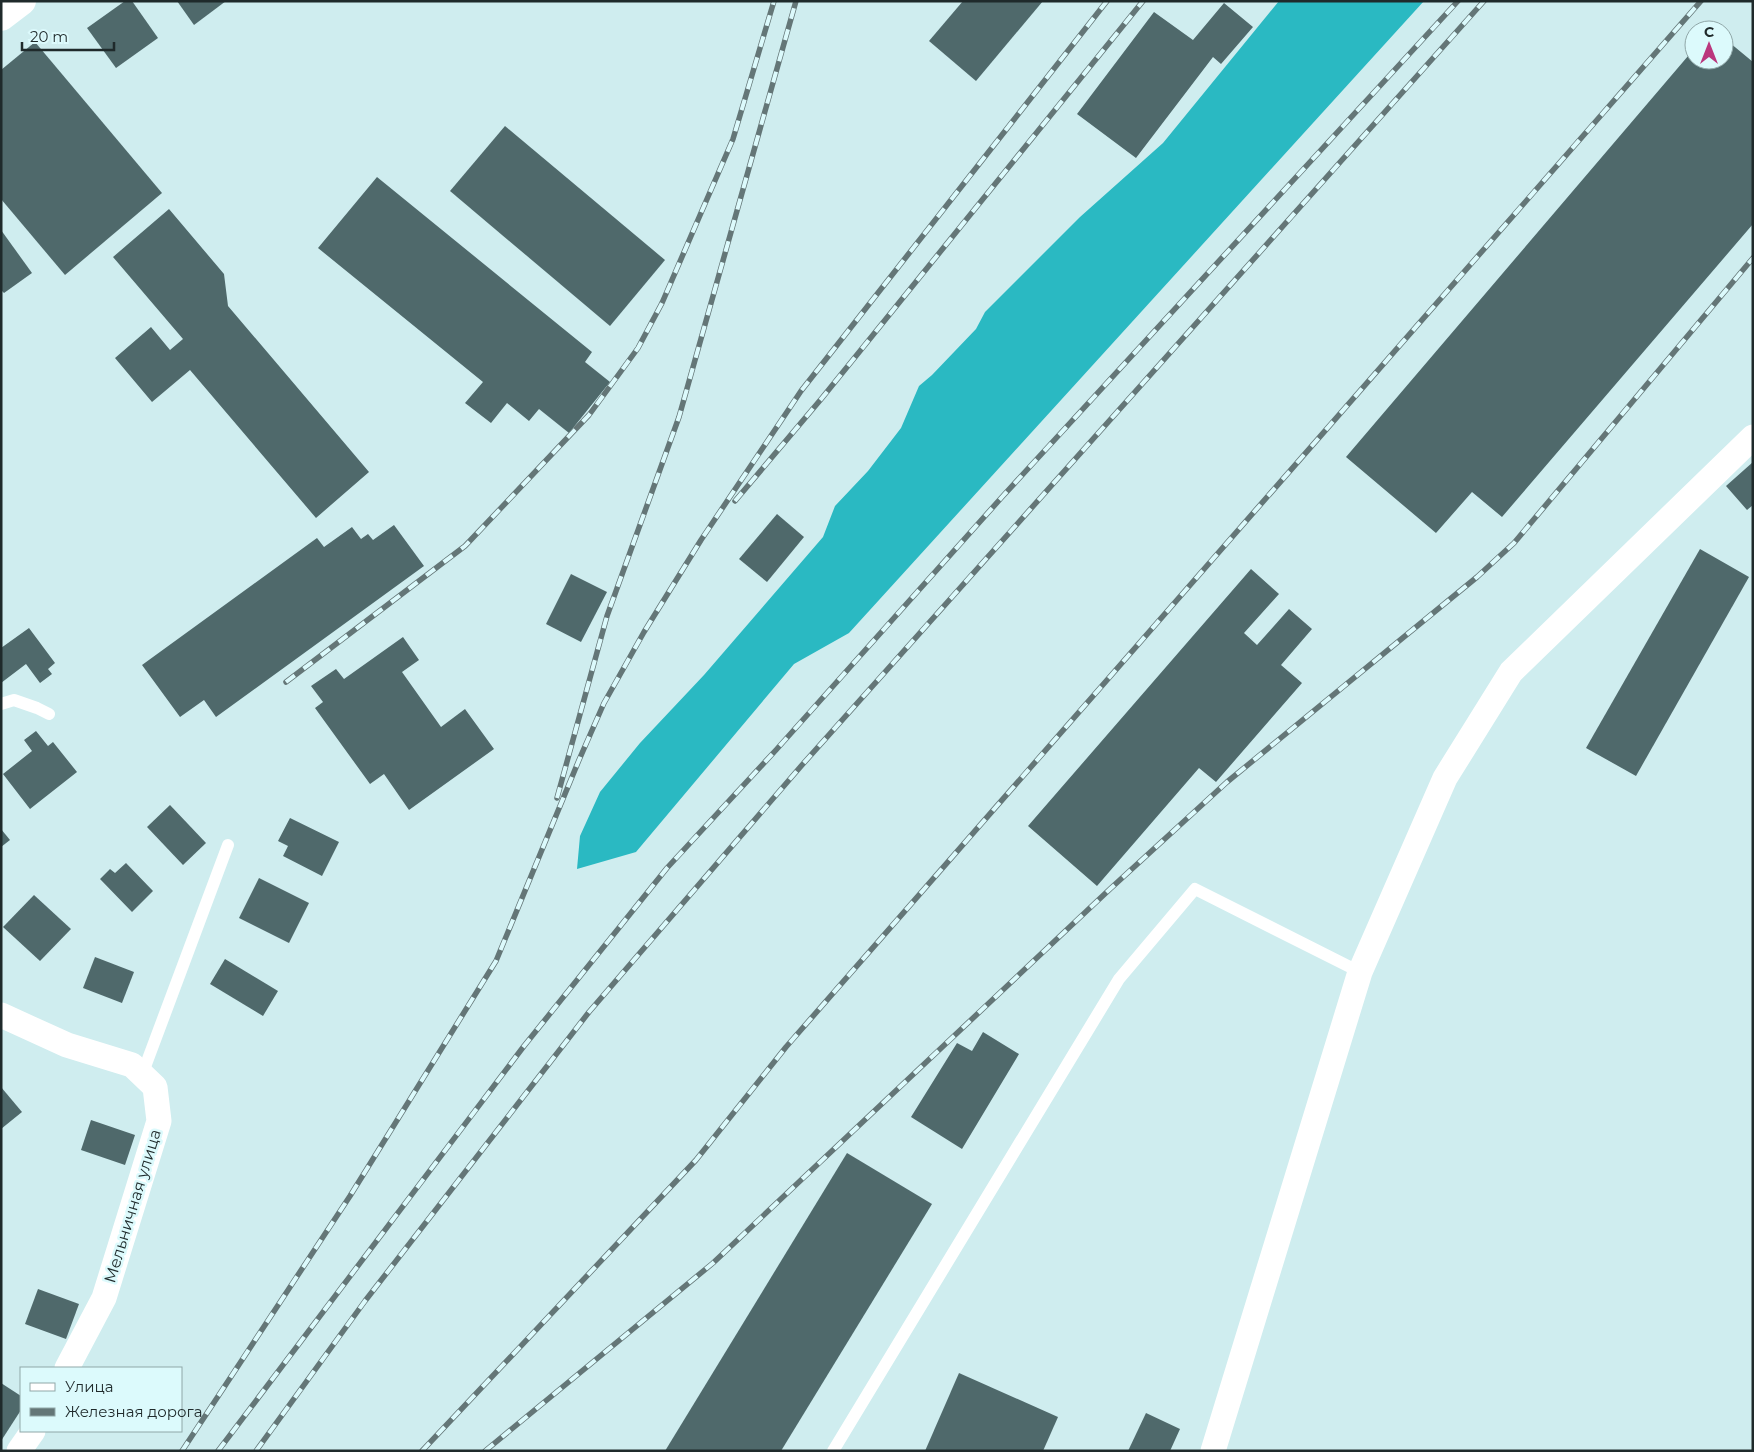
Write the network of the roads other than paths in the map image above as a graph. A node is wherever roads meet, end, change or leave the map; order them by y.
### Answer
1 (22, 1) edge
2 (1, 17) edge
3 (1753, 437) edge
4 (1, 704) edge
5 (49, 714) dead end
6 (228, 846) dead end
7 (1360, 972) junction
8 (1, 1015) edge
9 (142, 1075) junction
10 (68, 1367) edge
11 (31, 1432) edge
12 (19, 1451) edge
13 (832, 1451) edge
14 (1213, 1451) edge

1 - 2 street
3 - 7 street
4 - 5 lane
6 - 9 lane
7 - 13 lane
7 - 14 street
8 - 9 street, Мельничная улица
9 - 10 street, Мельничная улица
11 - 12 street

